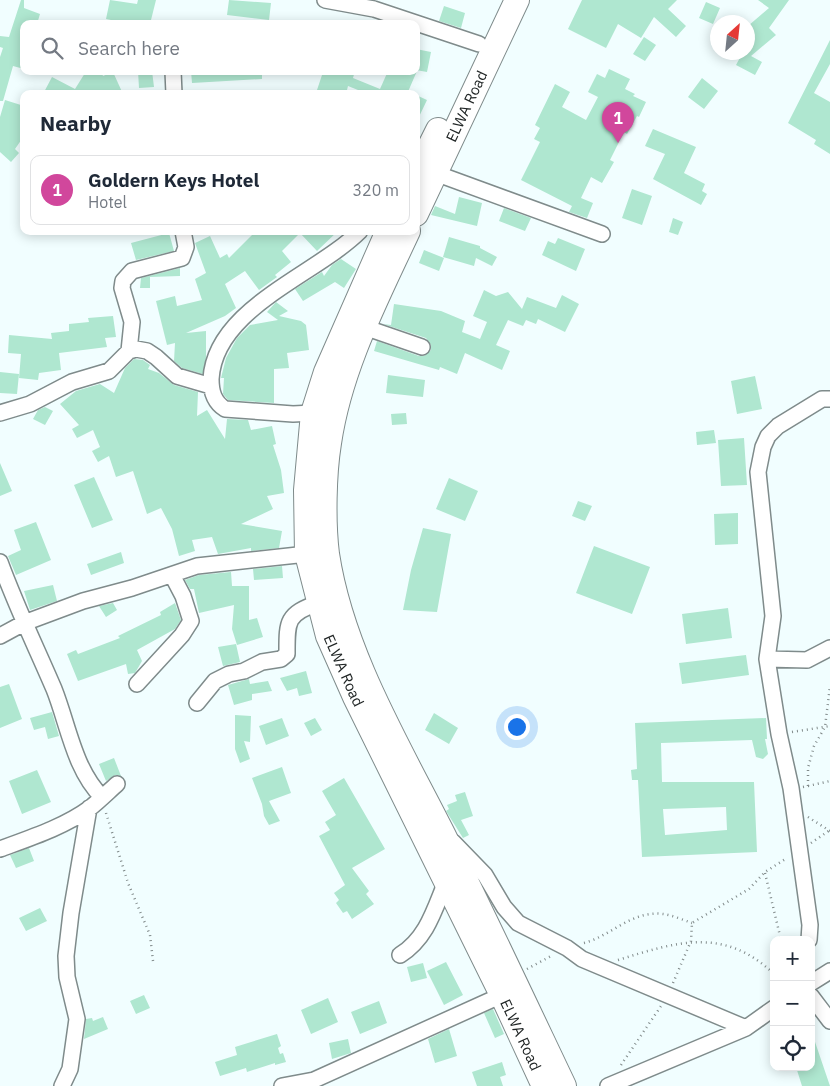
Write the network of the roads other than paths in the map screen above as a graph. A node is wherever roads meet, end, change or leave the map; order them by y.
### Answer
1 (325, 0) edge
2 (500, 0) edge
3 (518, 0) edge
4 (407, 20) edge
5 (420, 24) edge
6 (480, 44) junction
7 (174, 75) edge
8 (174, 90) edge
9 (426, 173) edge
10 (420, 198) edge
11 (602, 234) dead end
12 (184, 235) edge
13 (356, 235) edge
14 (386, 235) edge
15 (406, 235) edge
16 (364, 327) junction
17 (422, 347) dead end
18 (129, 351) junction
19 (211, 386) junction
20 (830, 399) edge
21 (0, 413) edge
22 (313, 413) junction
23 (307, 554) junction
24 (0, 562) edge
25 (172, 575) junction
26 (318, 603) junction
27 (24, 623) junction
28 (0, 636) edge
29 (830, 648) edge
30 (767, 660) junction
31 (137, 684) dead end
32 (197, 703) dead end
33 (117, 784) dead end
34 (102, 797) junction
35 (89, 808) junction
36 (442, 833) junction
37 (0, 849) edge
38 (445, 884) junction
39 (809, 936) edge
40 (400, 955) dead end
41 (830, 971) edge
42 (813, 981) edge
43 (507, 986) junction
44 (815, 1001) edge
45 (770, 1011) edge
46 (830, 1022) edge
47 (746, 1028) junction
48 (62, 1086) edge
49 (282, 1086) edge
50 (544, 1086) edge
51 (564, 1086) edge
52 (608, 1086) edge

1 - 4 street
2 - 6 main road, ELWA Road
3 - 9 main road, ELWA Road
5 - 6 street
6 - 9 main road, ELWA Road
7 - 8 street
9 - 10 main road, ELWA Road
9 - 11 street
12 - 18 street
13 - 19 street
14 - 22 main road, ELWA Road
15 - 16 main road, ELWA Road
16 - 17 street
16 - 36 main road, ELWA Road
18 - 19 street
18 - 21 street
19 - 22 street
20 - 30 street
22 - 23 main road, ELWA Road
23 - 25 street
23 - 26 main road, ELWA Road
24 - 27 street
25 - 27 street
25 - 31 street
26 - 32 street
26 - 38 main road, ELWA Road
27 - 28 street
27 - 34 street
29 - 30 street
30 - 39 street
33 - 34 street
34 - 35 street
35 - 37 street
35 - 48 street
36 - 43 main road, ELWA Road
36 - 47 street
38 - 40 street
38 - 43 main road, ELWA Road
41 - 42 street
43 - 49 street
43 - 50 main road, ELWA Road
43 - 51 main road, ELWA Road
44 - 46 street
45 - 47 street
47 - 52 street

